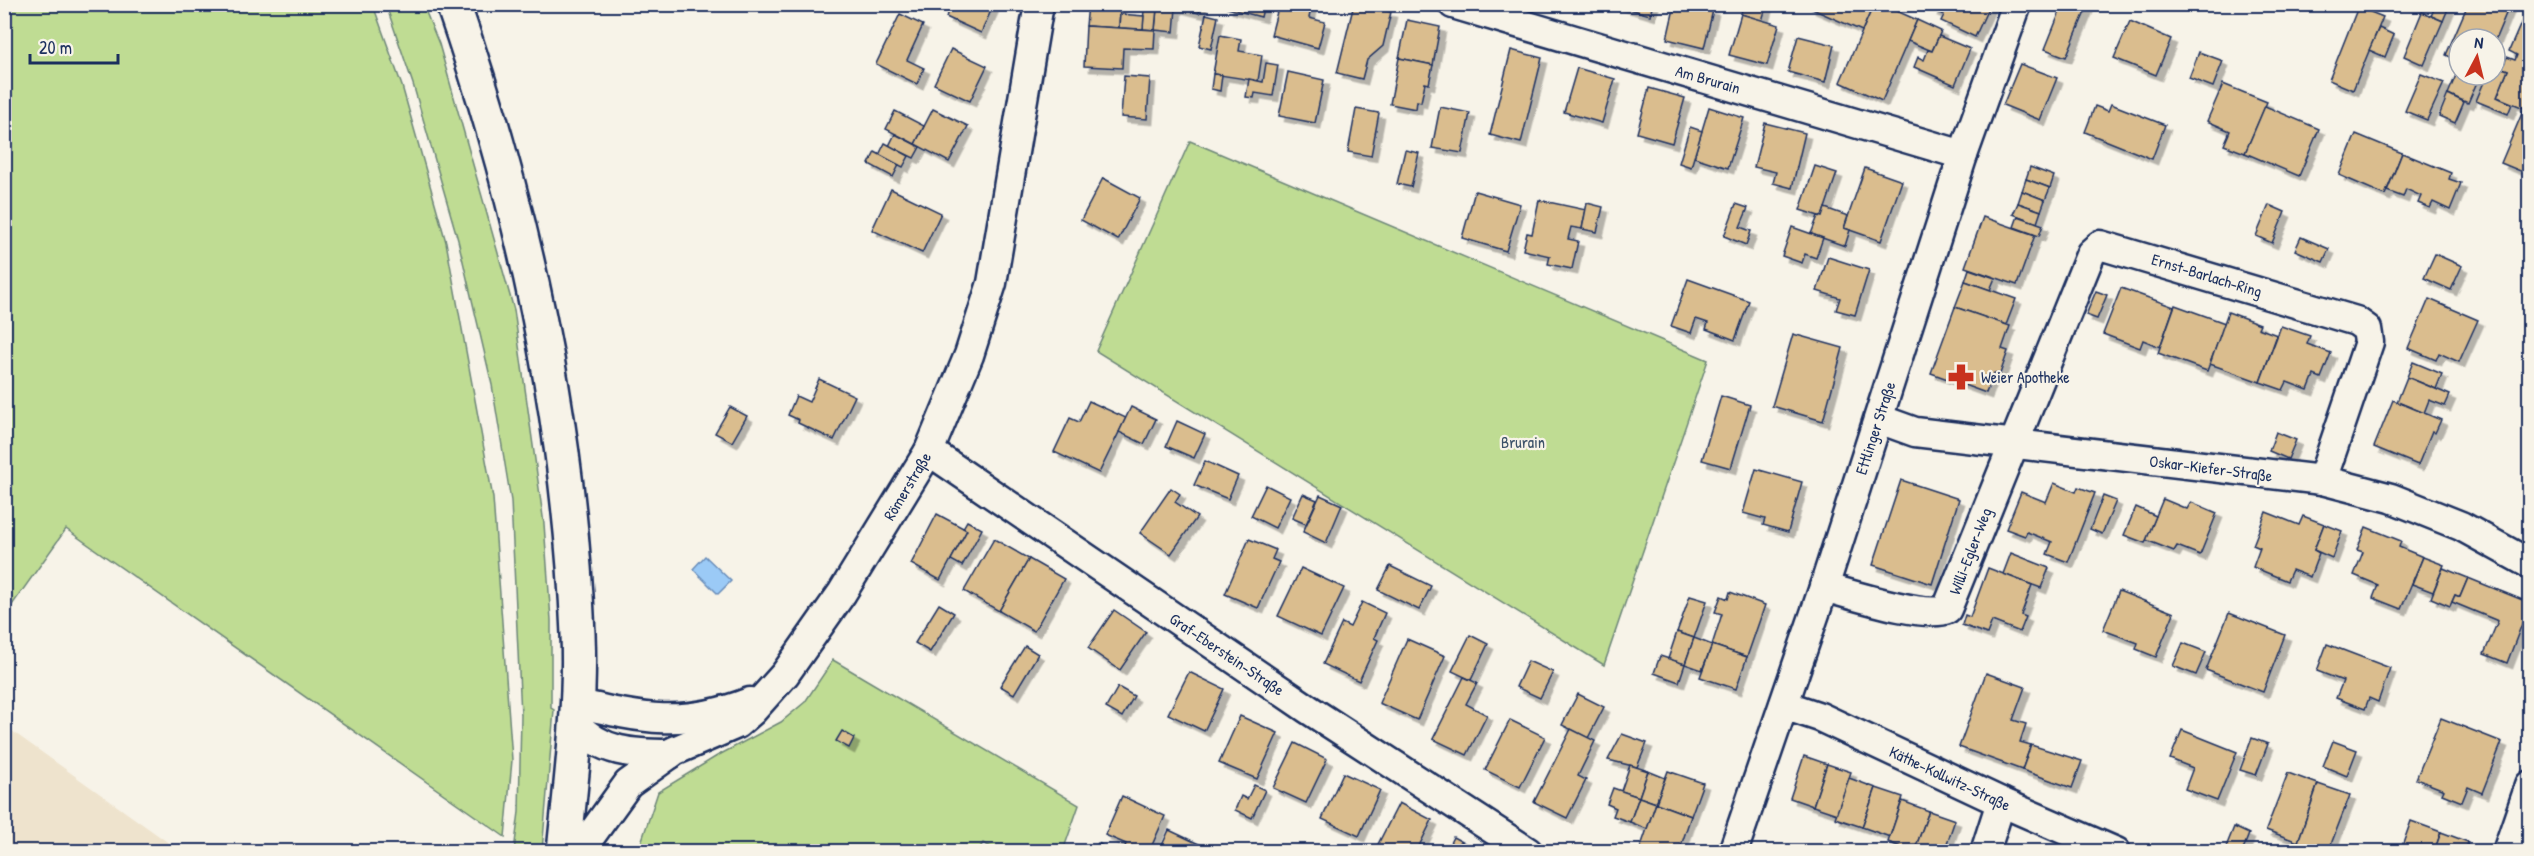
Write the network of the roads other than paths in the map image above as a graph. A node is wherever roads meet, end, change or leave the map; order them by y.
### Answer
1 (453, 4) edge
2 (1039, 4) edge
3 (1453, 4) edge
4 (2018, 4) edge
5 (1963, 155) junction
6 (1879, 419) junction
7 (2012, 442) junction
8 (929, 451) junction
9 (2322, 480) junction
10 (2529, 564) edge
11 (1824, 587) junction
12 (767, 693) junction
13 (1784, 705) junction
14 (576, 714) junction
15 (670, 754) junction
16 (2528, 794) edge
17 (2001, 802) junction
18 (564, 852) edge
19 (579, 852) edge
20 (1528, 852) edge
21 (1733, 852) edge
22 (1985, 852) edge
23 (2116, 852) edge
24 (2507, 852) edge

1 - 14 main road
2 - 8 street, Römerstraße
3 - 5 street, Am Brurain
4 - 5 street, Ettlinger Straße
5 - 6 street, Ettlinger Straße
6 - 7 street, Oskar-Kiefer-Straße
6 - 11 street, Ettlinger Straße
7 - 9 street, Oskar-Kiefer-Straße
7 - 9 street, Ernst-Barlach-Ring
7 - 11 street, Willi-Egler-Weg
8 - 12 street, Römerstraße
8 - 20 street, Graf-Eberstein-Straße
9 - 10 street, Oskar-Kiefer-Straße
11 - 13 street, Ettlinger Straße
12 - 14 street
12 - 15 street, Römerstraße
13 - 17 street, Käthe-Kollwitz-Straße
13 - 21 street, Ettlinger Straße
14 - 15 street
14 - 18 main road
15 - 19 street, Römerstraße
16 - 24 street
17 - 22 street
17 - 23 street, Käthe-Kollwitz-Straße

